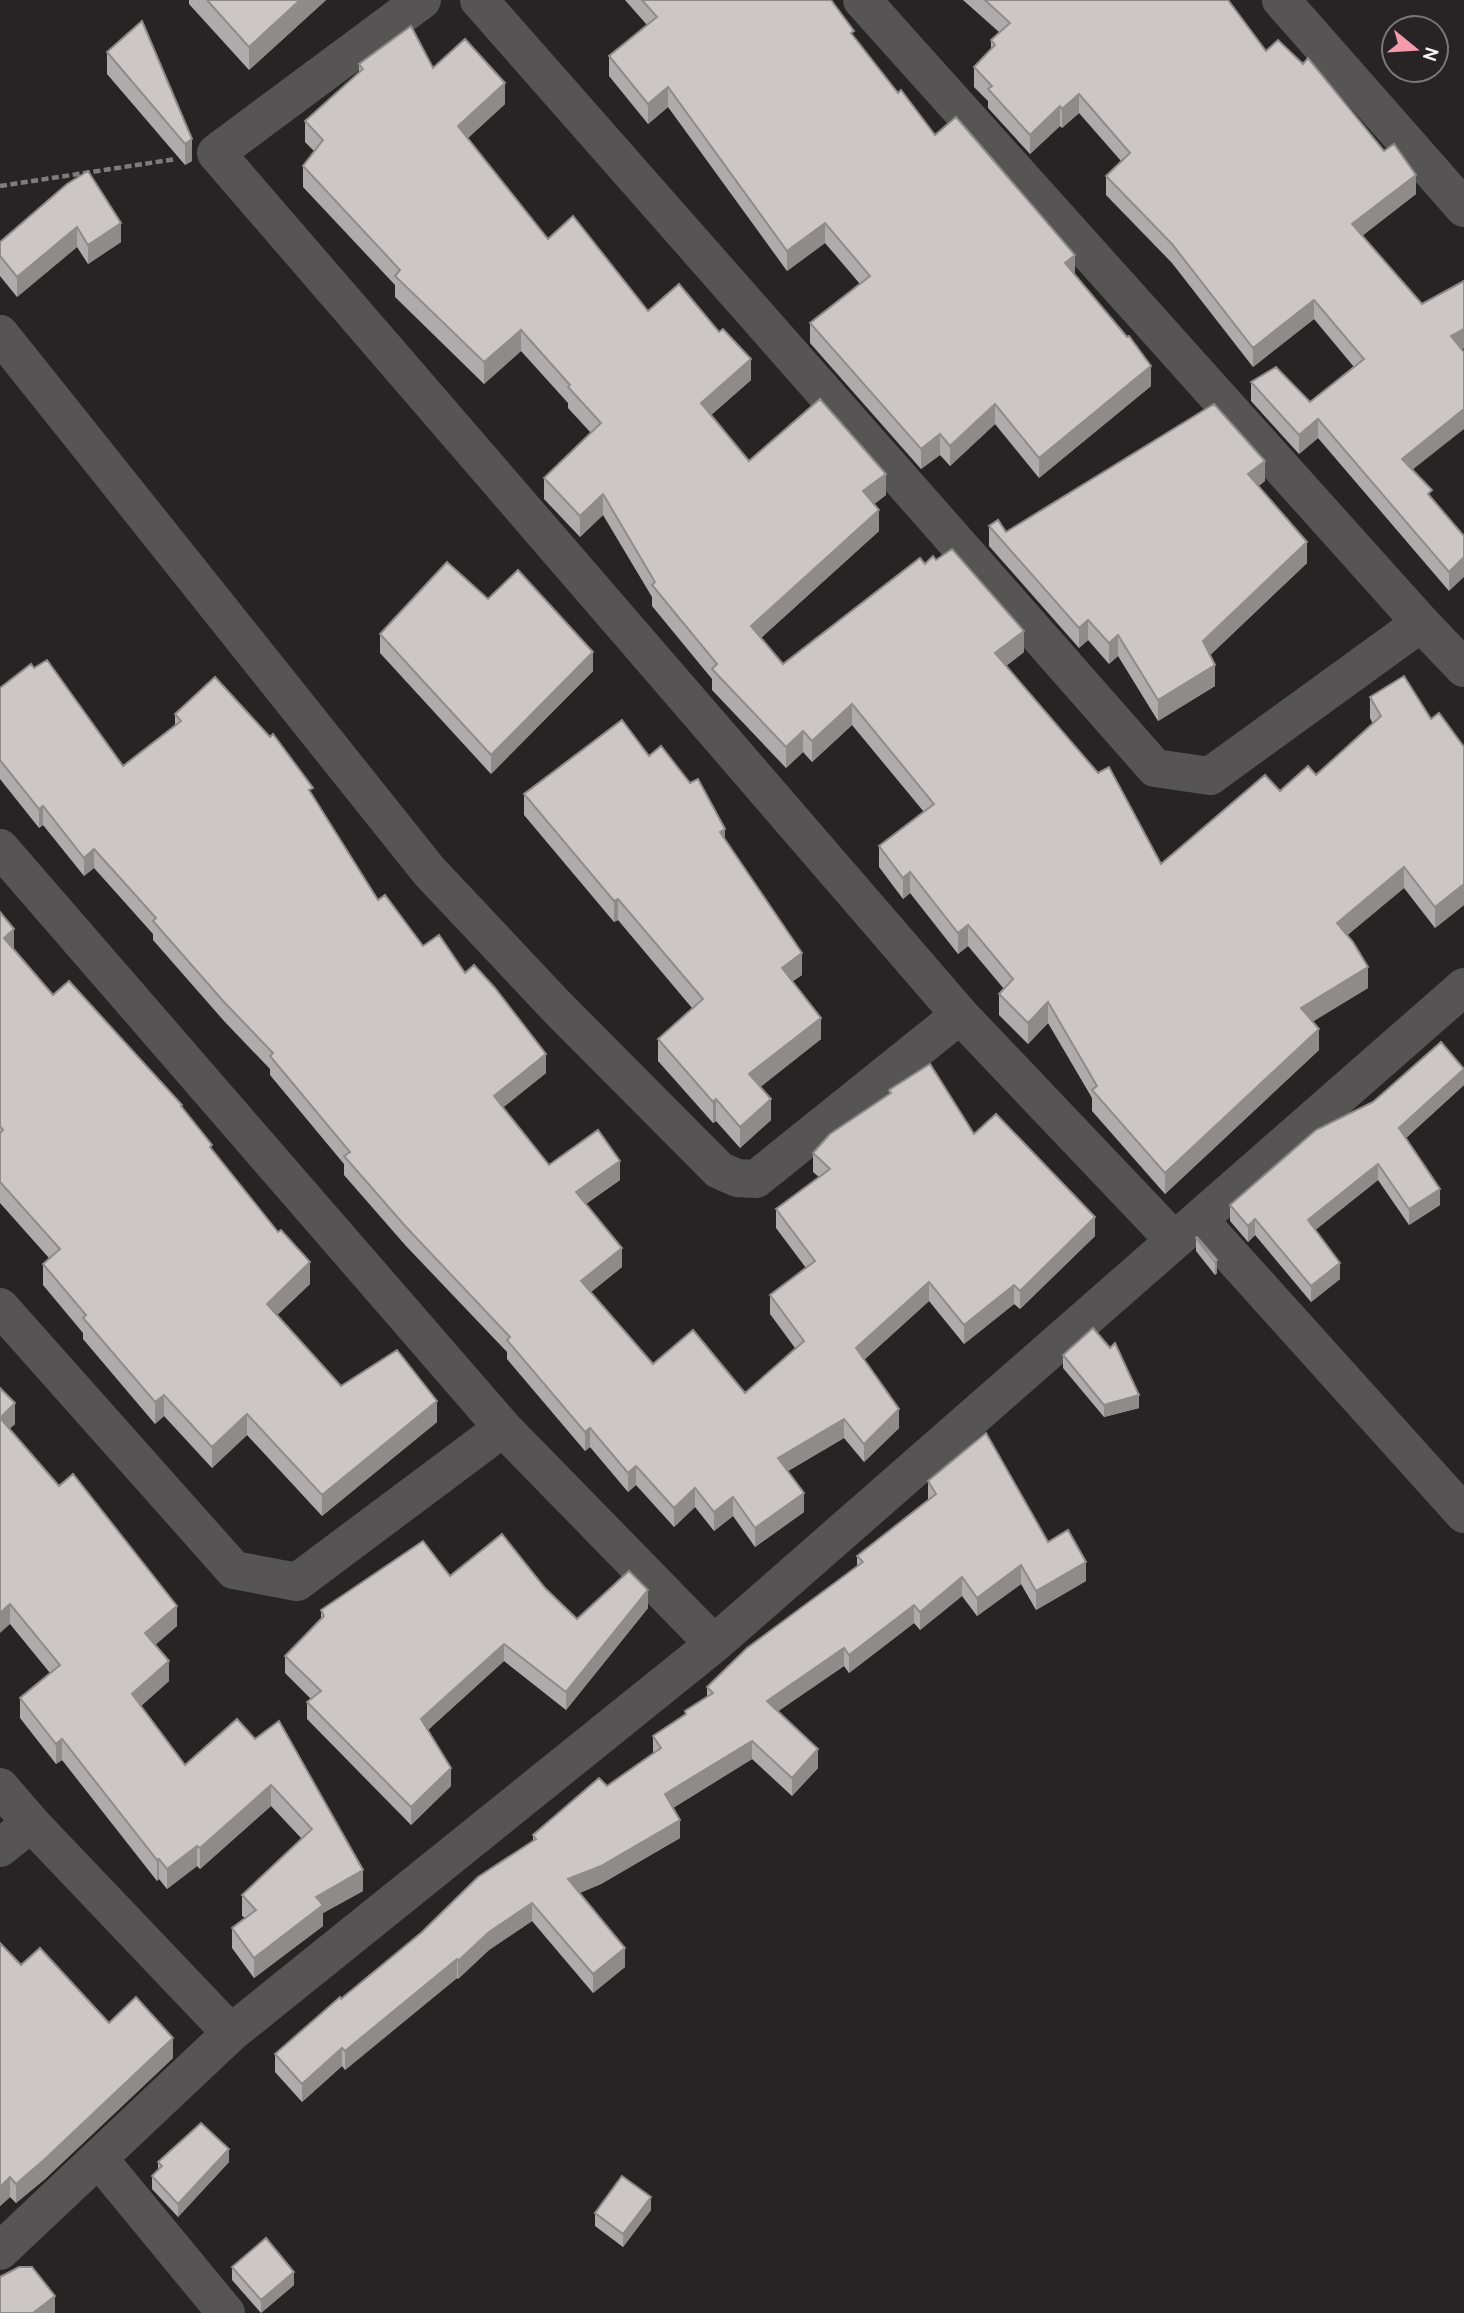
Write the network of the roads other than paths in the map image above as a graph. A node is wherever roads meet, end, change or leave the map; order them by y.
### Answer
1 (422, 0) edge
2 (479, 0) edge
3 (862, 0) edge
4 (1281, 0) edge
5 (1464, 208) edge
6 (0, 334) edge
7 (1421, 623) junction
8 (1464, 668) edge
9 (0, 848) edge
10 (1464, 988) edge
11 (960, 1015) junction
12 (1187, 1230) junction
13 (0, 1307) edge
14 (503, 1428) junction
15 (1464, 1514) edge
16 (714, 1644) junction
17 (0, 1787) edge
18 (31, 1823) junction
19 (0, 1848) edge
20 (231, 2033) junction
21 (99, 2159) junction
22 (0, 2251) edge
23 (226, 2313) edge

1 - 11 street
2 - 7 street
3 - 7 street
4 - 5 street
6 - 11 street
7 - 8 street
9 - 14 street
10 - 12 street
11 - 12 street
12 - 15 street
12 - 16 street
13 - 14 street
14 - 16 street
16 - 20 street
17 - 18 street
18 - 19 street
18 - 20 street
20 - 21 street
21 - 22 street
21 - 23 street

